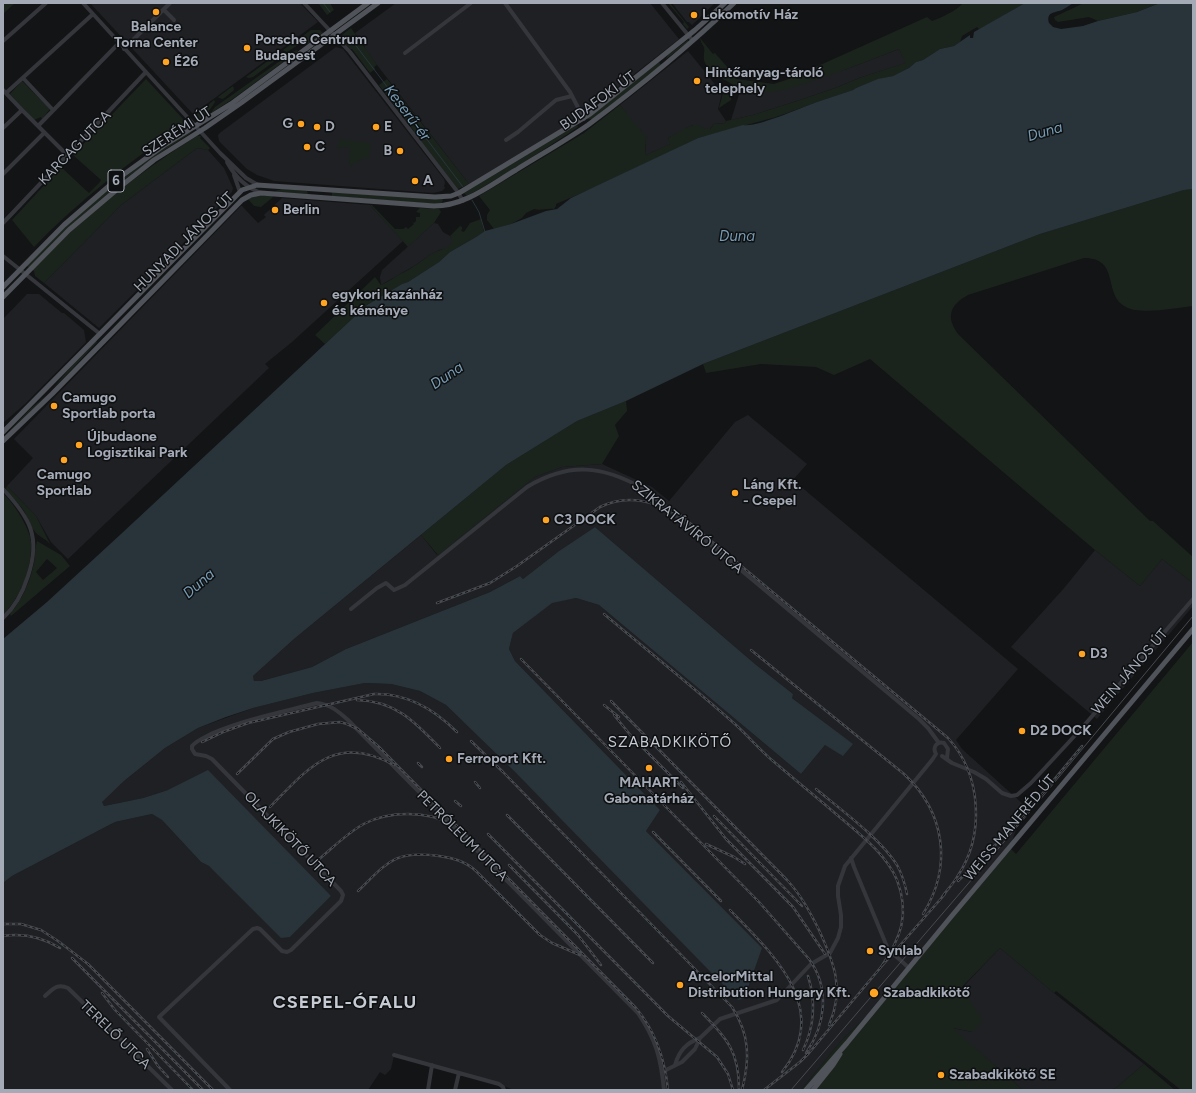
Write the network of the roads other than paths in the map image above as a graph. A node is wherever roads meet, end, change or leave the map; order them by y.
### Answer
1 (46, 3) edge
2 (83, 3) edge
3 (170, 3) edge
4 (304, 3) edge
5 (368, 3) edge
6 (378, 3) edge
7 (472, 3) edge
8 (505, 3) edge
9 (662, 3) edge
10 (725, 3) edge
11 (734, 3) edge
12 (164, 10) junction
13 (93, 14) junction
14 (709, 18) junction
15 (174, 20) dead end
16 (714, 22) junction
17 (330, 31) junction
18 (334, 35) junction
19 (689, 36) junction
20 (693, 41) junction
21 (3, 42) edge
22 (119, 43) junction
23 (124, 48) junction
24 (405, 53) dead end
25 (661, 57) junction
26 (667, 64) junction
27 (146, 72) junction
28 (23, 78) junction
29 (4, 91) edge
30 (572, 96) junction
31 (22, 110) junction
32 (53, 110) junction
33 (584, 118) junction
34 (588, 125) junction
35 (38, 126) junction
36 (195, 126) junction
37 (3, 128) edge
38 (200, 131) junction
39 (44, 133) junction
40 (506, 140) dead end
41 (220, 153) junction
42 (67, 155) junction
43 (232, 172) junction
44 (240, 173) junction
45 (3, 174) edge
46 (260, 186) junction
47 (244, 188) junction
48 (312, 189) junction
49 (330, 190) junction
50 (261, 193) junction
51 (459, 193) junction
52 (312, 197) junction
53 (329, 198) junction
54 (242, 200) junction
55 (463, 201) junction
56 (3, 223) edge
57 (189, 243) junction
58 (183, 248) junction
59 (194, 248) junction
60 (188, 253) junction
61 (3, 256) edge
62 (20, 269) junction
63 (26, 274) junction
64 (155, 278) junction
65 (160, 282) junction
66 (3, 286) edge
67 (3, 297) edge
68 (130, 303) junction
69 (127, 316) junction
70 (116, 317) junction
71 (100, 334) junction
72 (105, 338) junction
73 (47, 389) junction
74 (52, 394) junction
75 (3, 432) edge
76 (3, 441) edge
77 (3, 490) edge
78 (1193, 598) edge
79 (351, 609) dead end
80 (3, 618) edge
81 (1193, 630) edge
82 (938, 744) junction
83 (192, 746) joint
84 (947, 753) junction
85 (939, 755) junction
86 (947, 759) junction
87 (851, 858) junction
88 (909, 968) junction
89 (46, 996) dead end
90 (700, 1038) junction
91 (847, 1043) junction
92 (394, 1055) dead end
93 (675, 1065) junction
94 (432, 1066) junction
95 (662, 1072) junction
96 (459, 1073) junction
97 (172, 1090) edge
98 (230, 1090) edge
99 (428, 1090) edge
100 (455, 1090) edge
101 (504, 1090) edge
102 (664, 1090) edge
103 (806, 1090) edge
104 (814, 1090) edge

1 - 21 street
2 - 13 street
3 - 12 street
4 - 17 street
5 - 17 main road, SZERÉMI ÚT / 6
6 - 18 main road, SZERÉMI ÚT / 6
7 - 24 street
8 - 30 street
9 - 19 street
10 - 14 main road, BUDAFOKI ÚT
11 - 16 main road, BUDAFOKI ÚT
12 - 15 street
12 - 23 street
13 - 22 street
13 - 28 street
14 - 16 main road
14 - 19 main road, BUDAFOKI ÚT
16 - 20 main road, BUDAFOKI ÚT
17 - 18 street
17 - 36 main road, SZERÉMI ÚT / 6
18 - 38 main road, SZERÉMI ÚT / 6
18 - 51 street
19 - 20 street
19 - 25 main road, BUDAFOKI ÚT
20 - 26 main road, BUDAFOKI ÚT
22 - 23 street
22 - 32 street
23 - 27 street
25 - 26 main road
25 - 33 main road, BUDAFOKI ÚT
26 - 34 main road, BUDAFOKI ÚT
27 - 36 street
27 - 42 street, KARCAG UTCA
28 - 29 street
28 - 32 street
29 - 31 street
30 - 33 street
30 - 40 street
31 - 35 street
31 - 37 street
32 - 35 street
33 - 34 main road
33 - 51 main road, BUDAFOKI ÚT
34 - 55 main road, BUDAFOKI ÚT
35 - 39 street
36 - 38 street
36 - 62 main road, SZERÉMI ÚT / 6
38 - 41 street
38 - 63 main road, SZERÉMI ÚT / 6
39 - 42 street
39 - 45 street
41 - 43 street
41 - 44 street
42 - 56 street, KARCAG UTCA
43 - 47 street
43 - 47 street
44 - 46 street
44 - 47 street
46 - 47 main road, HUNYADI JÁNOS ÚT
46 - 48 main road, HUNYADI JÁNOS ÚT
47 - 50 street
47 - 54 main road
47 - 57 main road, HUNYADI JÁNOS ÚT
48 - 49 main road, HUNYADI JÁNOS ÚT
48 - 52 main road
49 - 51 main road, HUNYADI JÁNOS ÚT
49 - 53 main road
50 - 52 main road, HUNYADI JÁNOS ÚT
50 - 54 main road, HUNYADI JÁNOS ÚT
51 - 55 street
52 - 53 main road, HUNYADI JÁNOS ÚT
53 - 55 main road, HUNYADI JÁNOS ÚT
54 - 59 main road, HUNYADI JÁNOS ÚT
57 - 58 main road, HUNYADI JÁNOS ÚT
57 - 59 main road
58 - 60 main road
58 - 64 main road, HUNYADI JÁNOS ÚT
59 - 60 main road, HUNYADI JÁNOS ÚT
60 - 65 main road, HUNYADI JÁNOS ÚT
61 - 62 street
62 - 63 street
62 - 66 main road, SZERÉMI ÚT / 6
63 - 67 main road, SZERÉMI ÚT / 6
63 - 71 street
64 - 65 main road
64 - 68 main road, HUNYADI JÁNOS ÚT
65 - 69 main road, HUNYADI JÁNOS ÚT
68 - 69 main road
68 - 70 main road, HUNYADI JÁNOS ÚT
69 - 70 main road
69 - 72 main road, HUNYADI JÁNOS ÚT
70 - 71 main road, HUNYADI JÁNOS ÚT
71 - 72 main road
71 - 73 main road, HUNYADI JÁNOS ÚT
72 - 74 main road, HUNYADI JÁNOS ÚT
73 - 74 main road
73 - 75 main road, HUNYADI JÁNOS ÚT
74 - 76 main road, HUNYADI JÁNOS ÚT
77 - 80 street
78 - 86 street, WEIN JÁNOS ÚT
79 - 82 street, SZIKRATÁVÍRÓ UTCA
81 - 88 main road, WEISS MANFRÉD ÚT
82 - 84 street
82 - 85 street
83 - 95 street, PETRÓLEUM UTCA
83 - 98 street, OLAJKIKÖTŐ UTCA
84 - 85 street
84 - 86 street
85 - 86 street, WEIN JÁNOS ÚT
85 - 87 street
87 - 88 street
87 - 90 street
88 - 91 main road, WEISS MANFRÉD ÚT
89 - 97 street, TERELŐ UTCA
90 - 93 street
90 - 93 street
91 - 103 main road, WEISS MANFRÉD ÚT
91 - 104 main road, WEISS MANFRÉD ÚT
92 - 94 street
93 - 95 street
94 - 96 street
94 - 99 street
95 - 102 street, PETRÓLEUM UTCA
96 - 100 street
96 - 101 street

